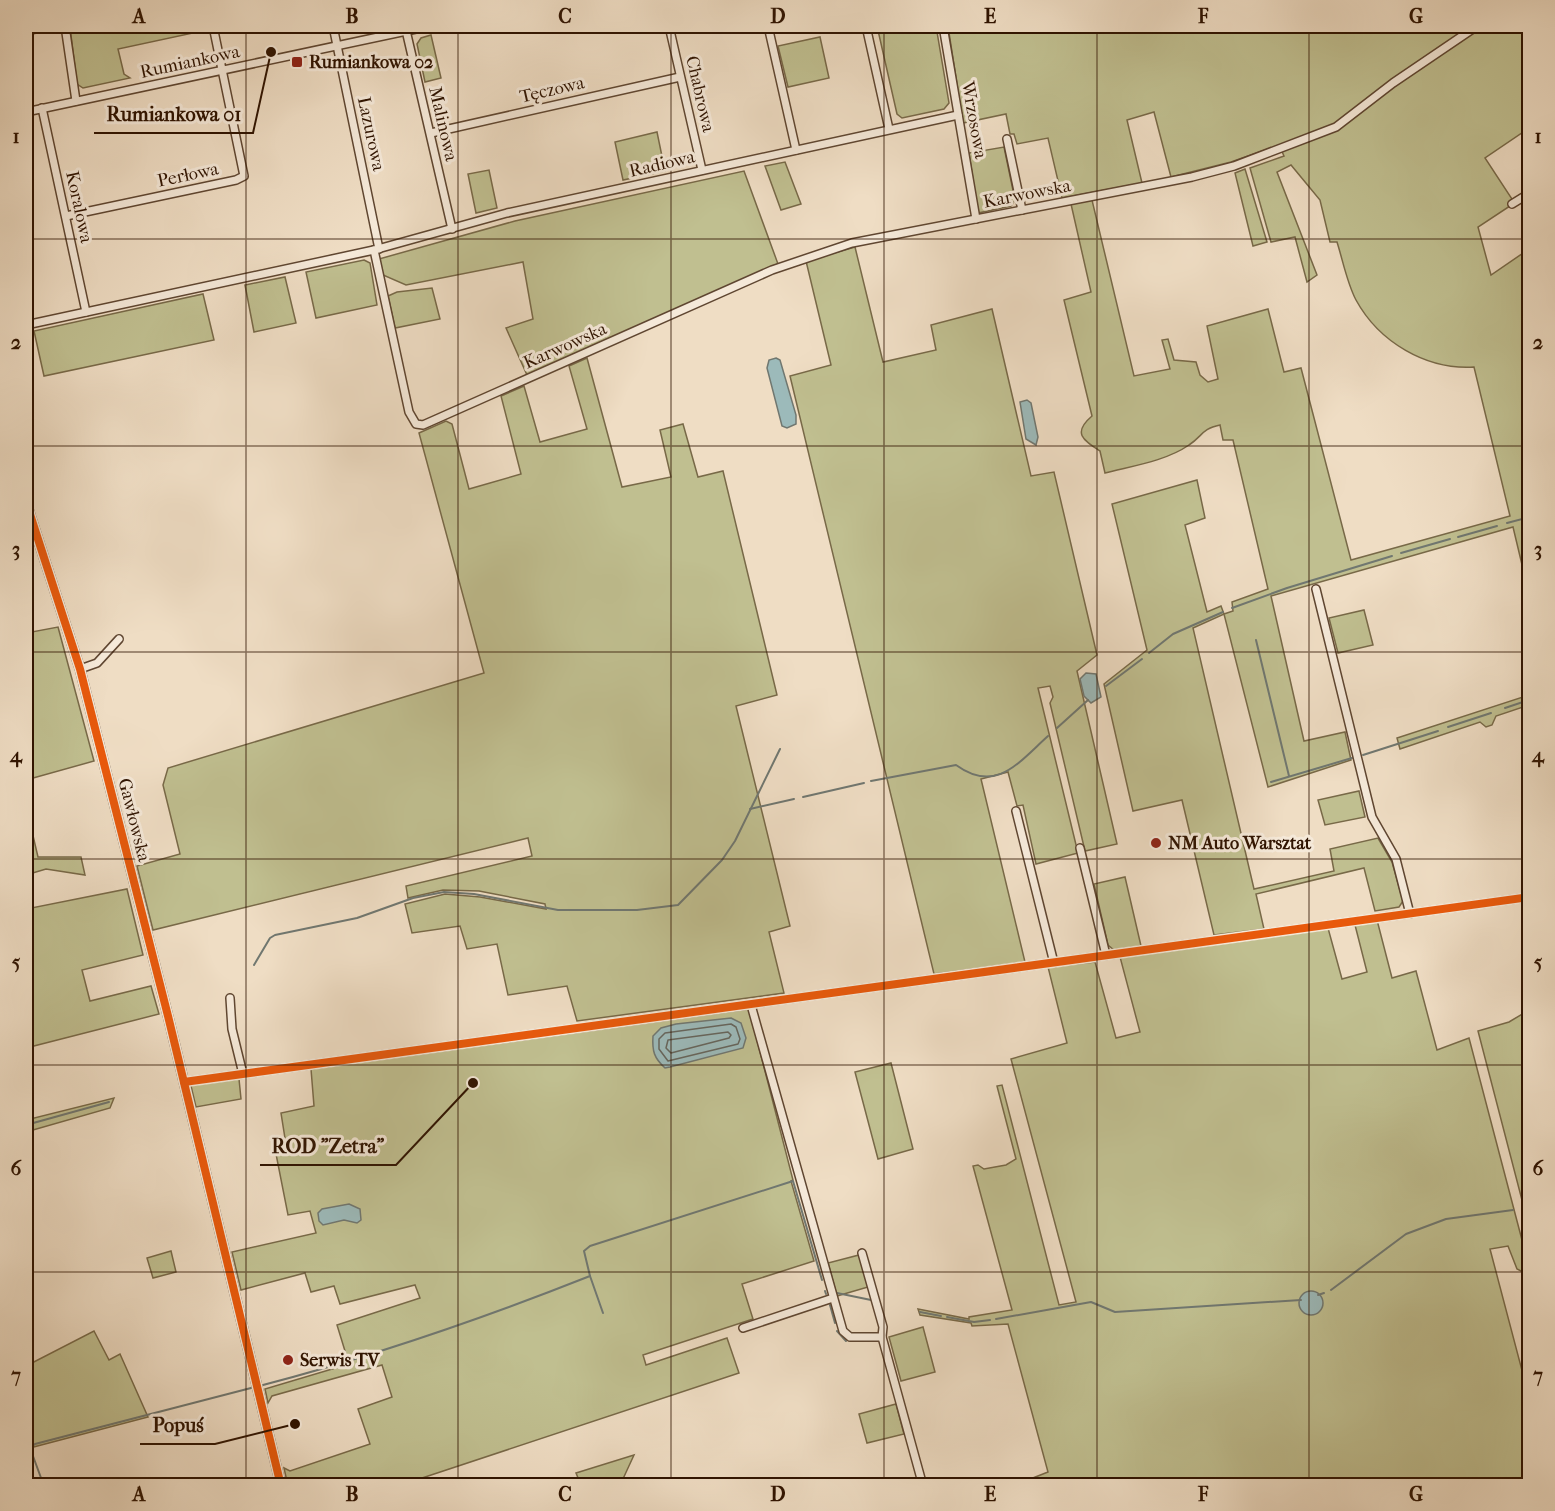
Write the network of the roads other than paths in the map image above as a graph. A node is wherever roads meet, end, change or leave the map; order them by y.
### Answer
1 (48, 26) edge
2 (65, 26) edge
3 (213, 26) edge
4 (333, 26) edge
5 (430, 26) edge
6 (669, 26) edge
7 (768, 26) edge
8 (866, 26) edge
9 (943, 26) edge
10 (1477, 26) edge
11 (406, 28) edge
12 (26, 31) edge
13 (338, 46) junction
14 (223, 70) junction
15 (680, 77) junction
16 (76, 101) junction
17 (42, 108) junction
18 (26, 112) edge
19 (958, 115) junction
20 (889, 129) junction
21 (431, 133) junction
22 (1007, 139) dead end
23 (796, 150) junction
24 (702, 170) junction
25 (1530, 193) edge
26 (1512, 204) dead end
27 (1022, 210) junction
28 (66, 216) junction
29 (976, 219) junction
30 (452, 229) junction
31 (376, 249) junction
32 (86, 312) junction
33 (26, 325) edge
34 (26, 502) edge
35 (1316, 589) dead end
36 (119, 639) dead end
37 (80, 669) junction
38 (1016, 811) dead end
39 (1080, 848) dead end
40 (1530, 897) edge
41 (1410, 914) junction
42 (1106, 956) junction
43 (1054, 963) junction
44 (230, 998) dead end
45 (751, 1005) junction
46 (243, 1074) junction
47 (184, 1082) junction
48 (862, 1252) dead end
49 (833, 1298) junction
50 (744, 1328) dead end
51 (882, 1337) junction
52 (280, 1485) edge
53 (923, 1485) edge

1 - 12 street
2 - 16 street
3 - 14 street
4 - 13 street, Lazurowa
5 - 11 street, Rumiankowa
6 - 15 street, Chabrowa
7 - 23 street
8 - 20 street
9 - 19 street, Wrzosowa
10 - 27 street, Karwowska
11 - 13 street, Rumiankowa
11 - 21 street, Malinowa
13 - 14 street, Rumiankowa
13 - 31 street, Lazurowa
14 - 16 street, Rumiankowa
14 - 28 street, Perłowa
15 - 21 street, Tęczowa
15 - 24 street, Chabrowa
16 - 17 street, Rumiankowa
17 - 18 street, Rumiankowa
17 - 28 street, Koralowa
19 - 20 street, Radiowa
19 - 29 street, Wrzosowa
20 - 23 street, Radiowa
21 - 30 street, Malinowa
22 - 27 street
23 - 24 street, Radiowa
24 - 30 street, Radiowa
25 - 26 street
27 - 29 street, Karwowska
28 - 32 street, Koralowa
29 - 31 street, Karwowska
30 - 31 street, Radiowa
31 - 32 street
32 - 33 street
34 - 37 street, Gawłowska
35 - 41 street
36 - 37 street
37 - 47 street, Gawłowska
38 - 43 street
39 - 42 street
40 - 41 street
41 - 42 street
42 - 43 street
43 - 45 street
44 - 46 street
45 - 46 street
45 - 49 street
46 - 47 street
47 - 52 street, Gawłowska
48 - 51 street
49 - 50 street
49 - 51 street
51 - 53 street

